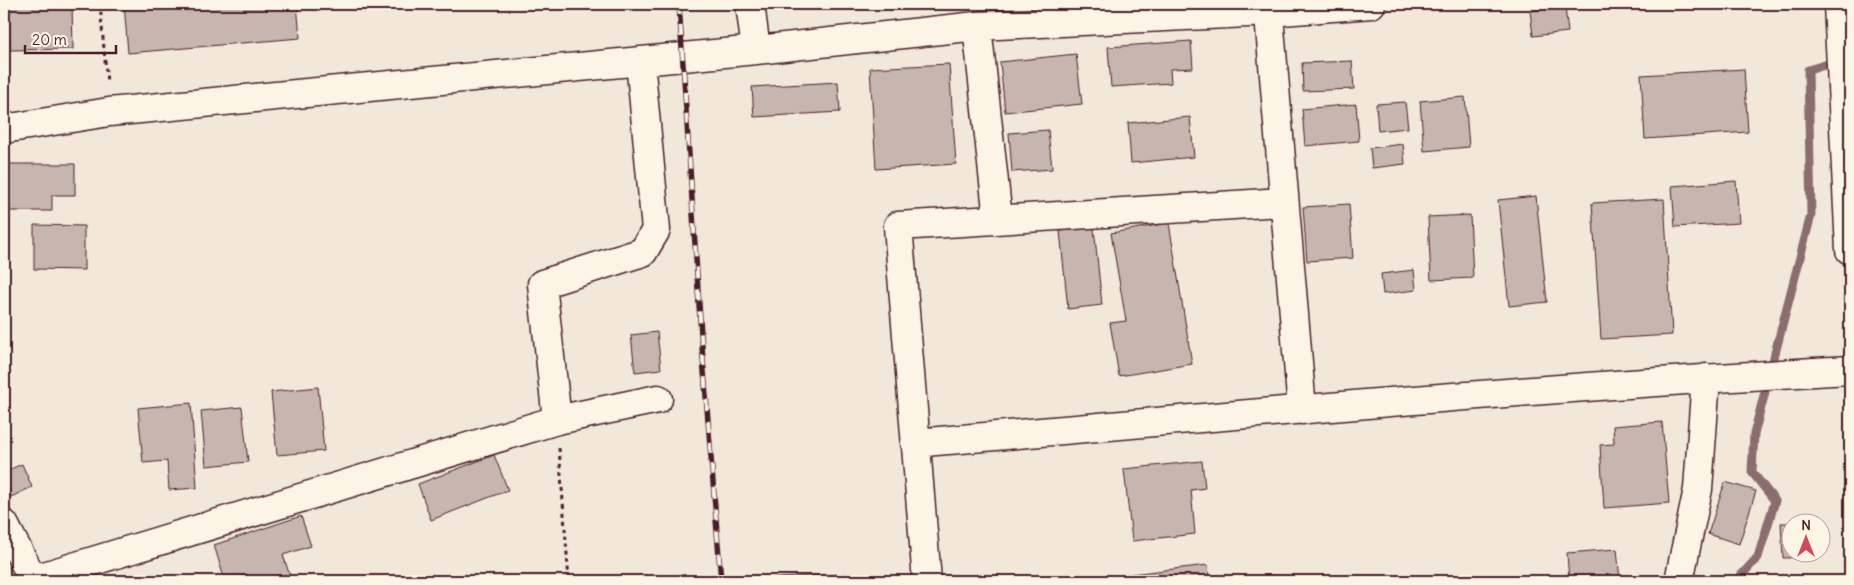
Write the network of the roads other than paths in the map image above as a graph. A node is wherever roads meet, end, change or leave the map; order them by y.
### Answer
1 (750, 4) edge
2 (1371, 4) edge
3 (1838, 4) edge
4 (1268, 8) edge
5 (977, 26) junction
6 (756, 50) junction
7 (640, 61) junction
8 (4, 129) edge
9 (1283, 202) junction
10 (998, 219) junction
11 (1850, 250) edge
12 (1850, 370) edge
13 (1706, 378) junction
14 (658, 399) dead end
15 (1302, 410) junction
16 (557, 420) junction
17 (914, 444) junction
18 (4, 524) edge
19 (34, 580) edge
20 (927, 581) edge
21 (1679, 581) edge

1 - 6 main road
2 - 4 main road
3 - 11 main road
4 - 5 main road
4 - 9 main road
5 - 6 main road
5 - 10 main road
6 - 7 main road
7 - 8 main road
7 - 16 main road
9 - 10 main road
9 - 15 main road
10 - 17 main road
12 - 13 main road
13 - 15 main road
13 - 21 main road
14 - 16 main road
15 - 17 main road
16 - 19 main road
17 - 20 main road
18 - 19 main road

